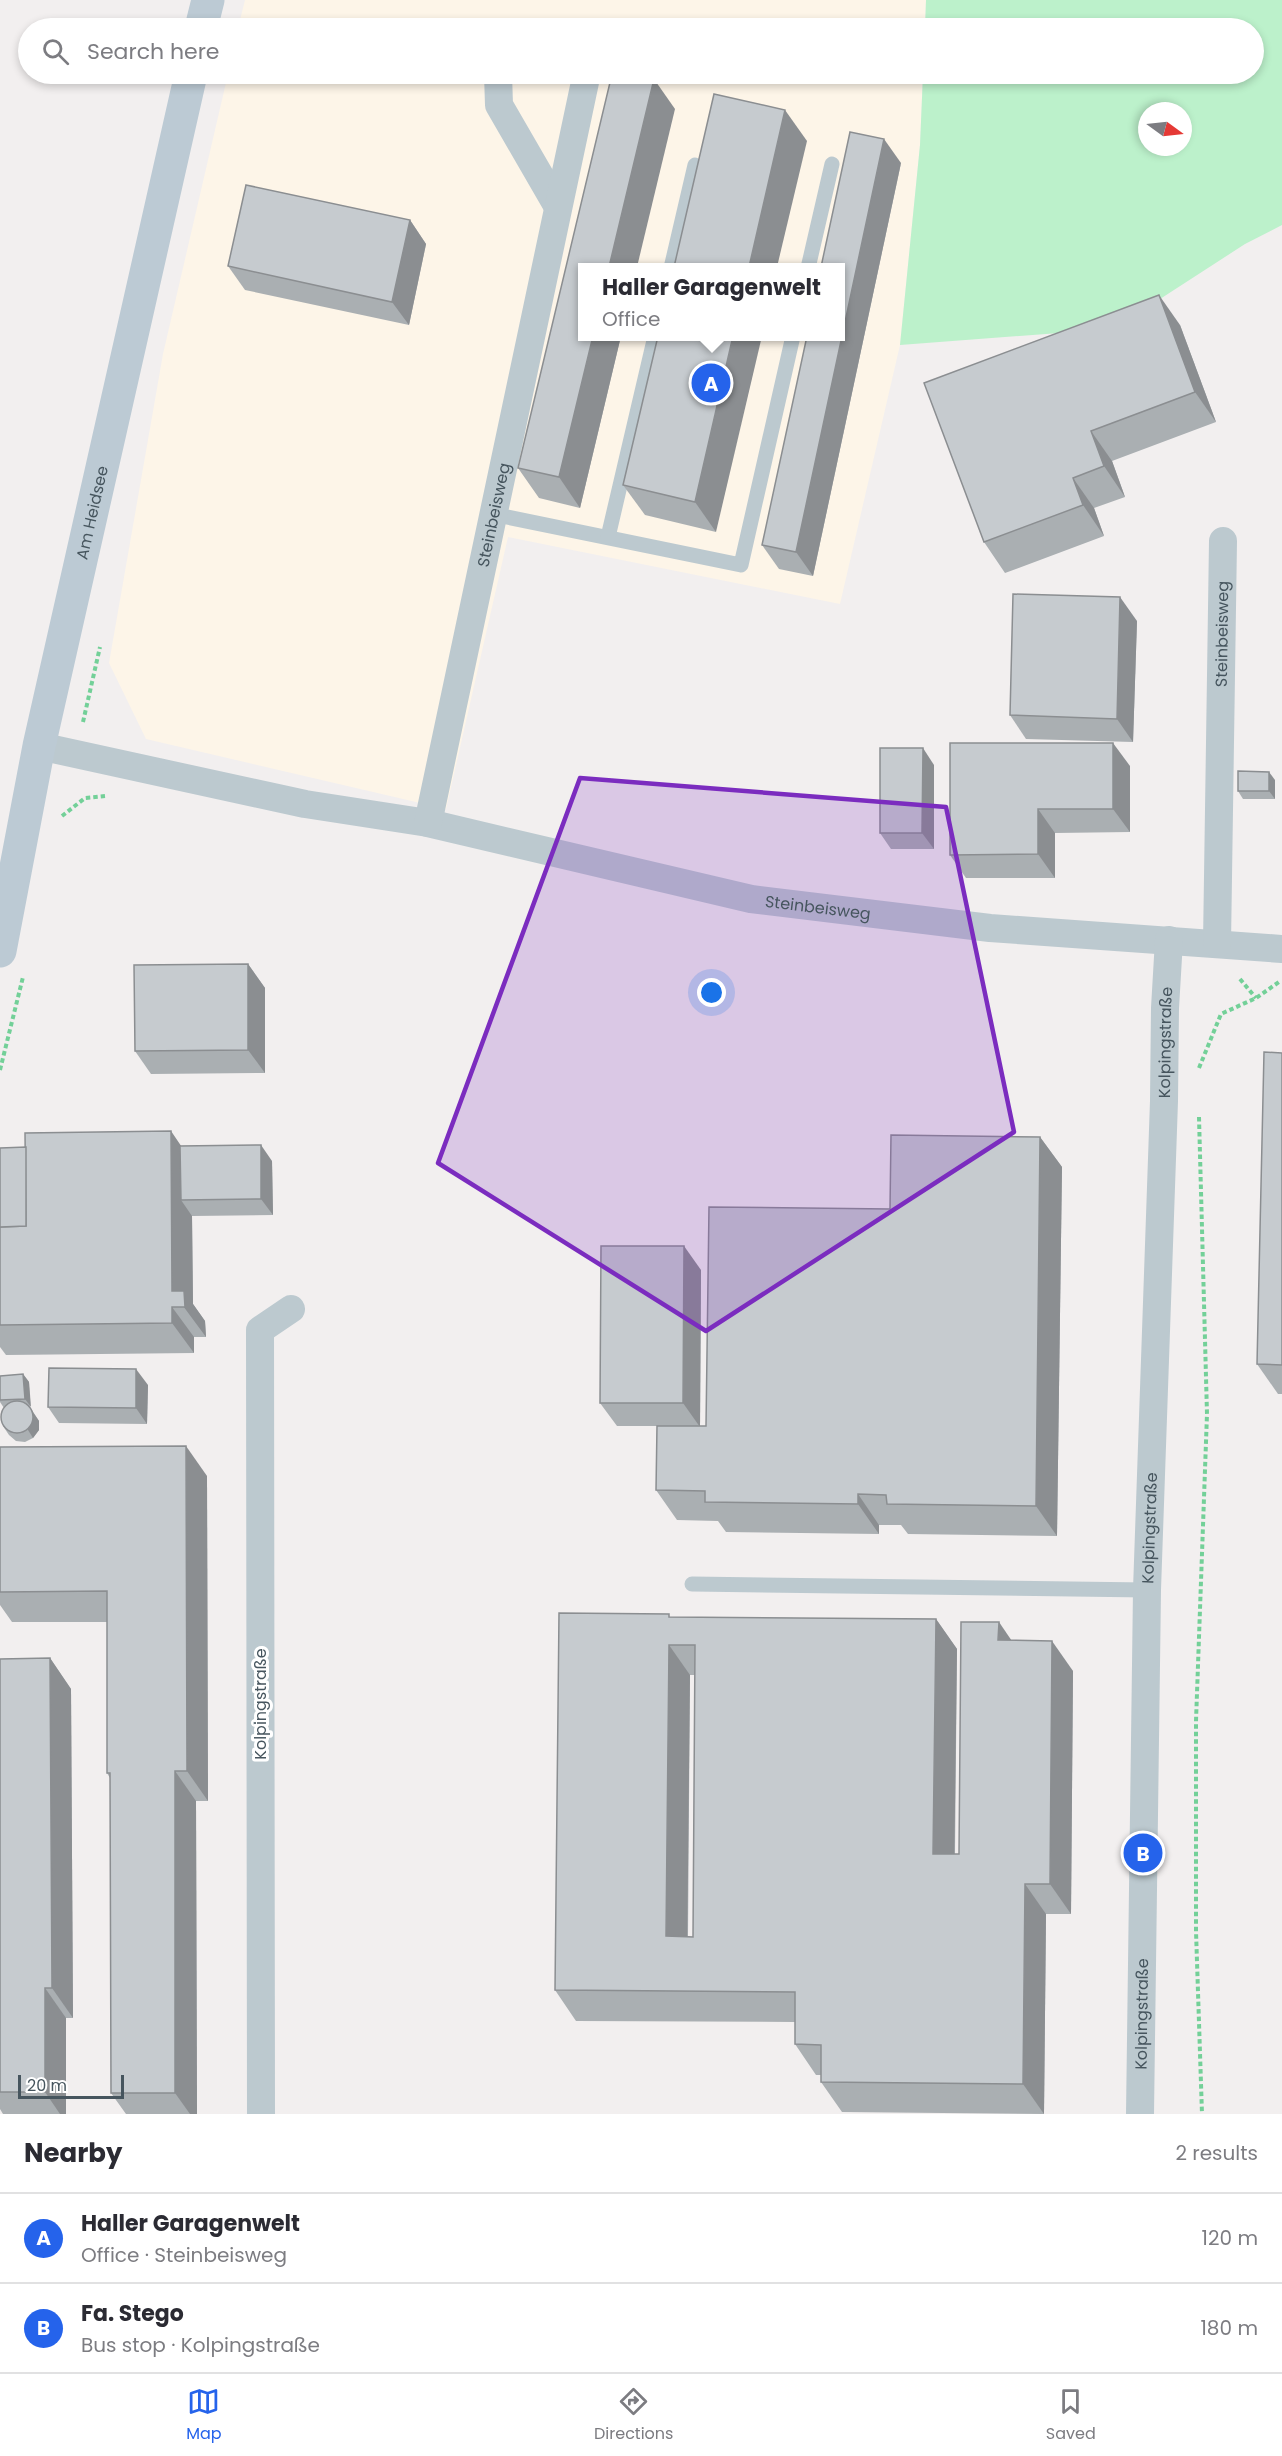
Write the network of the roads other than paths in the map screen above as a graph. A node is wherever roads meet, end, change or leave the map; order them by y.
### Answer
1 (208, 0) edge
2 (204, 18) edge
3 (189, 84) edge
4 (498, 84) edge
5 (585, 84) edge
6 (832, 164) dead end
7 (695, 165) edge
8 (558, 207) junction
9 (672, 263) edge
10 (809, 263) edge
11 (654, 341) edge
12 (792, 341) edge
13 (492, 514) junction
14 (608, 537) junction
15 (1223, 541) dead end
16 (39, 746) junction
17 (428, 823) junction
18 (1169, 940) junction
19 (1217, 944) junction
20 (1282, 949) edge
21 (0, 951) edge
22 (291, 1309) dead end
23 (692, 1584) dead end
24 (1147, 1590) junction
25 (261, 2114) edge
26 (1140, 2114) edge

1 - 2 main road
3 - 16 main road, Am Heidsee
4 - 8 street
5 - 8 street, Steinbeisweg
6 - 10 lane
7 - 9 lane
8 - 13 street, Steinbeisweg
11 - 14 lane
12 - 14 lane
13 - 14 lane
13 - 17 street, Steinbeisweg
15 - 19 street, Steinbeisweg
16 - 17 street, Steinbeisweg
16 - 21 main road, Am Heidsee
17 - 18 street, Steinbeisweg
18 - 19 street, Steinbeisweg
18 - 24 street, Kolpingstraße
19 - 20 street, Steinbeisweg
22 - 25 street, Kolpingstraße
23 - 24 lane
24 - 26 street, Kolpingstraße

